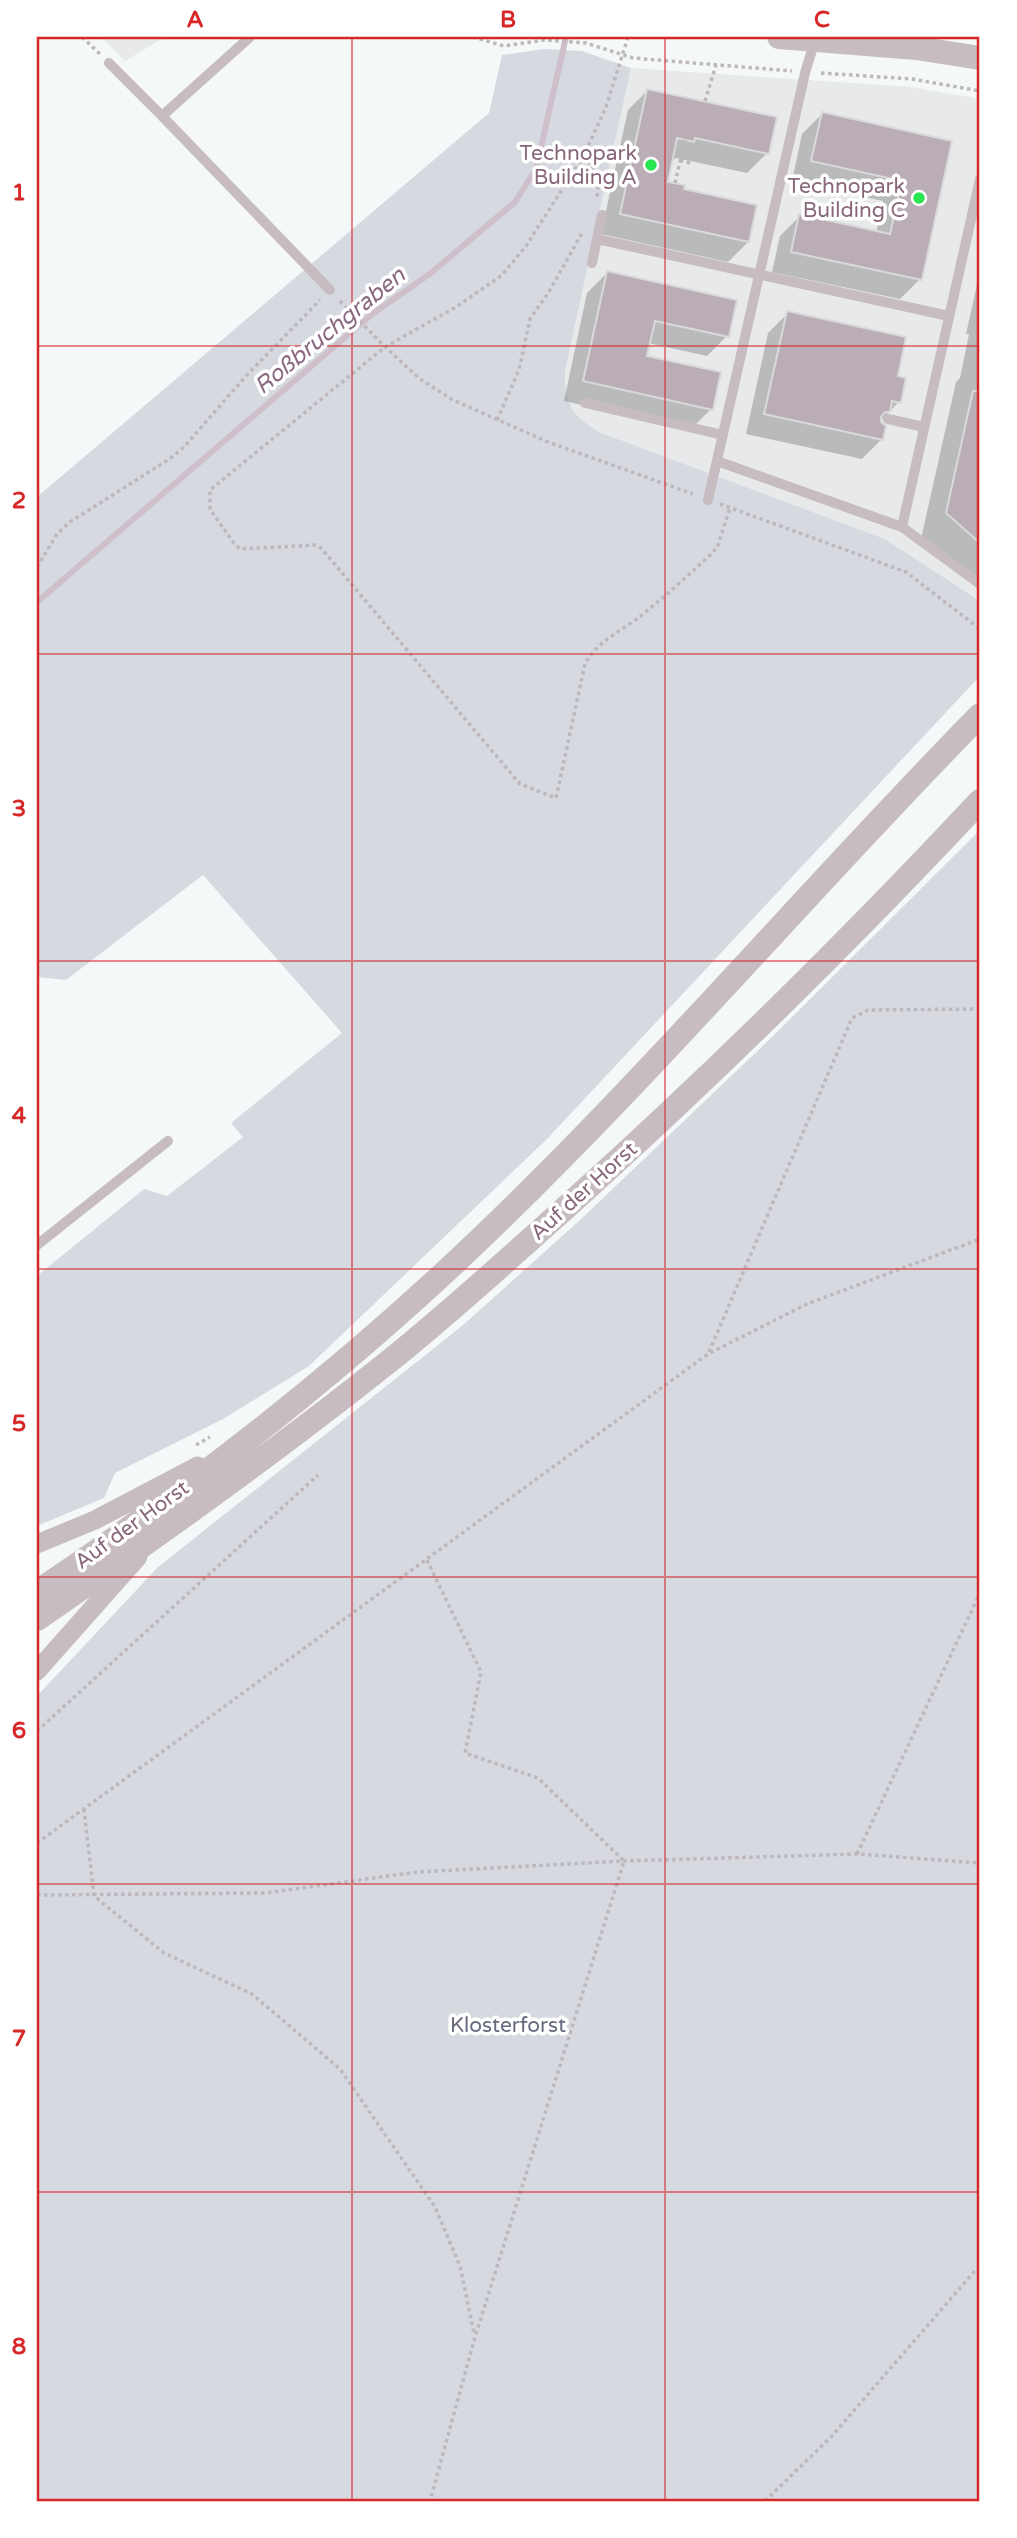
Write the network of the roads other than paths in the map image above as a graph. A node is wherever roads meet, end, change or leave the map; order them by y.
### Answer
1 (250, 37) edge
2 (779, 37) edge
3 (816, 39) junction
4 (980, 58) edge
5 (109, 63) road end
6 (162, 116) junction
7 (980, 180) edge
8 (602, 215) dead end
9 (597, 239) junction
10 (592, 263) dead end
11 (760, 274) junction
12 (330, 290) road end
13 (949, 317) junction
14 (584, 403) dead end
15 (888, 419) dead end
16 (924, 427) junction
17 (723, 435) junction
18 (717, 461) junction
19 (708, 500) road end
20 (902, 527) junction
21 (980, 584) edge
22 (980, 715) edge
23 (980, 801) edge
24 (168, 1141) dead end
25 (37, 1245) edge
26 (260, 1431) junction
27 (152, 1541) junction
28 (37, 1544) edge
29 (37, 1592) edge
30 (37, 1619) edge
31 (37, 1671) edge

1 - 6 lane
2 - 3 street
3 - 4 street
3 - 11 lane
5 - 6 lane
6 - 12 lane
7 - 13 lane
8 - 9 lane
9 - 10 lane
9 - 11 lane
11 - 13 lane
11 - 17 lane
13 - 16 lane
14 - 17 lane
15 - 16 lane
16 - 20 lane
17 - 18 lane
18 - 19 lane
18 - 20 lane
20 - 21 lane
22 - 26 street, Auf der Horst
23 - 27 street, Auf der Horst
24 - 25 lane
26 - 28 street, Auf der Horst
26 - 29 street, Auf der Horst
27 - 30 street, Auf der Horst
27 - 31 street, Auf der Horst

